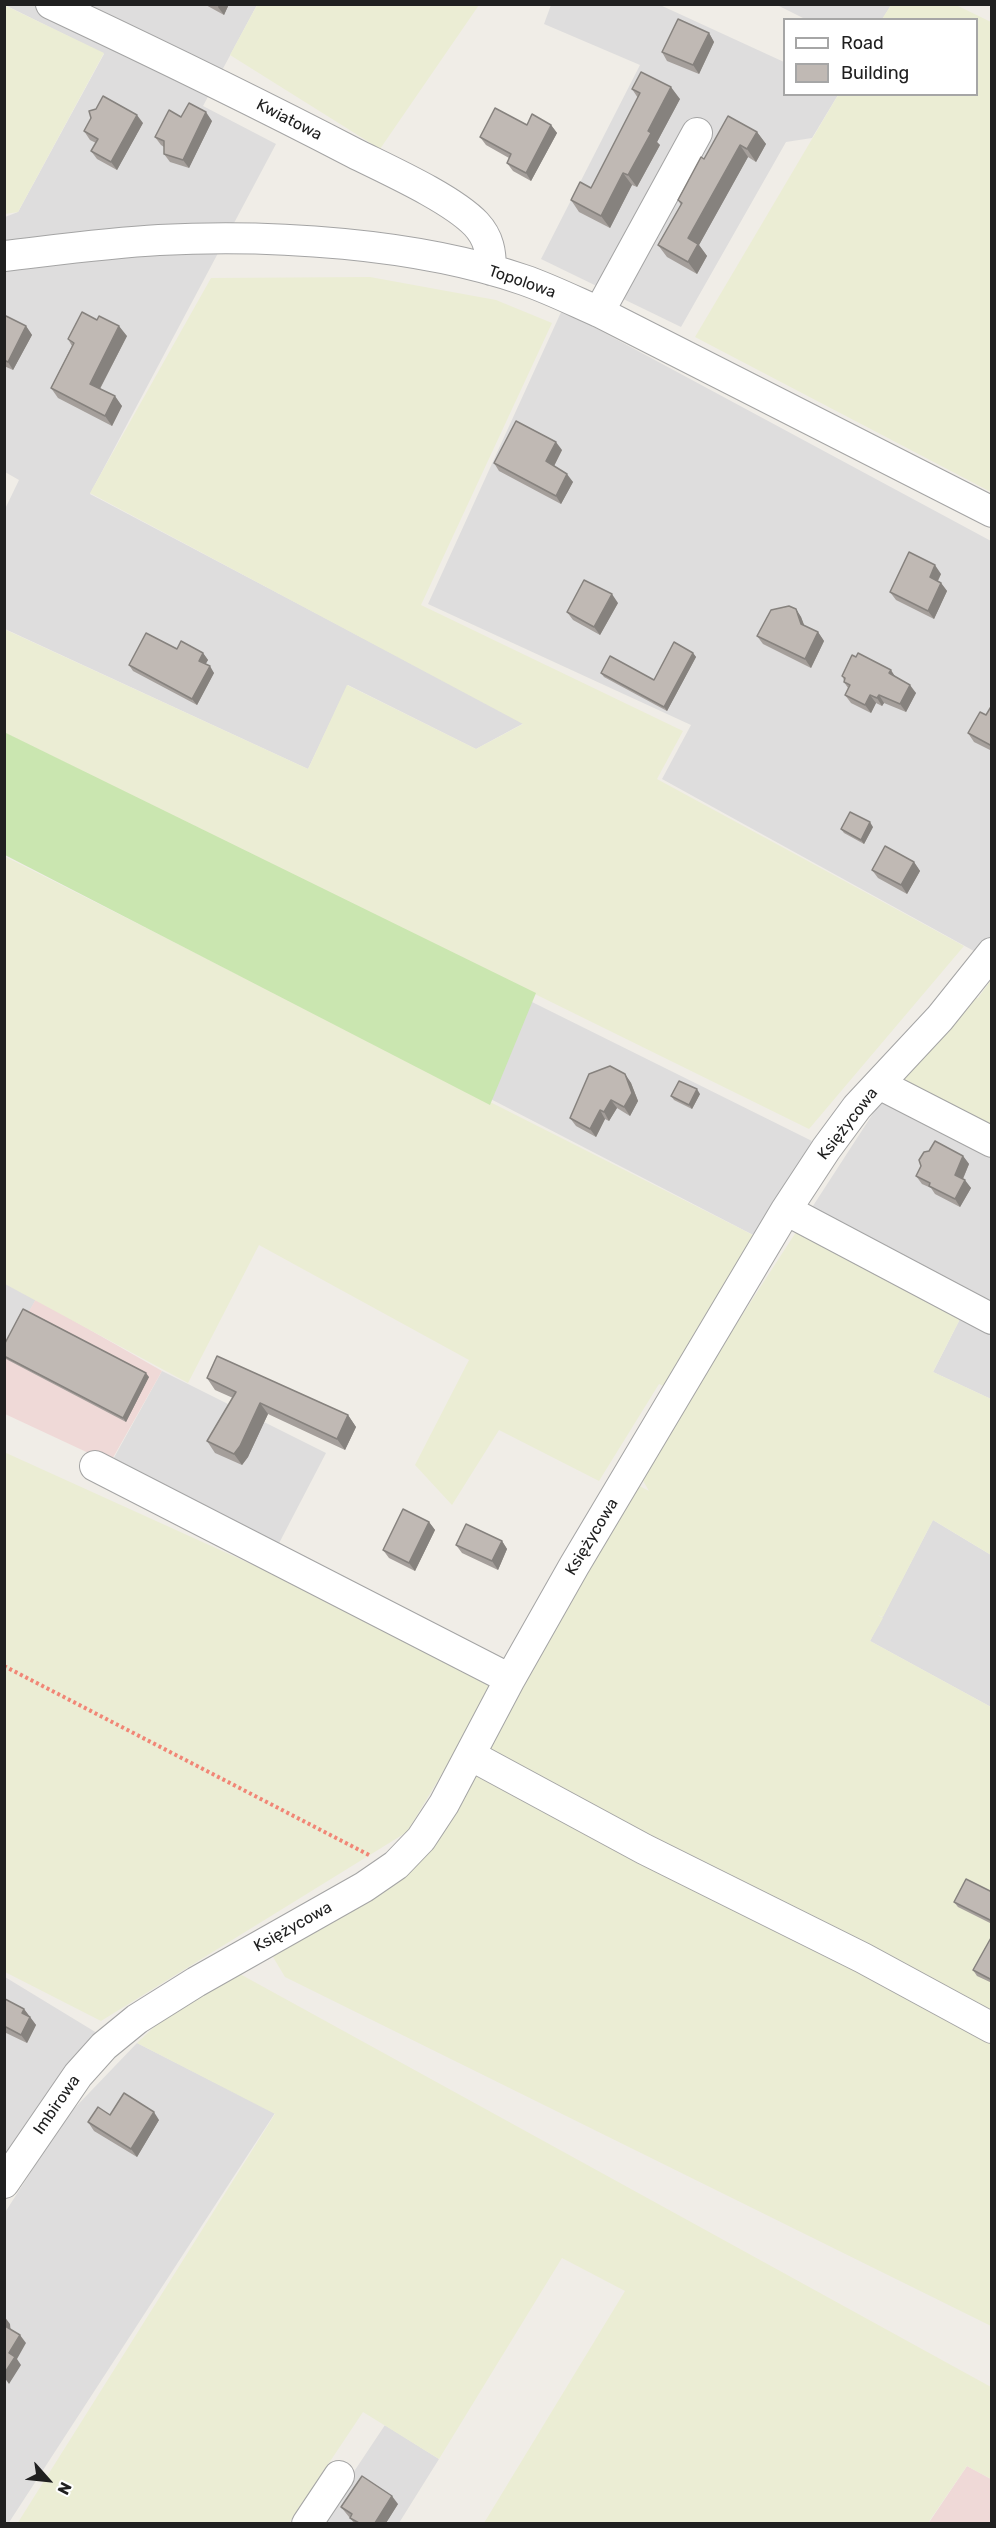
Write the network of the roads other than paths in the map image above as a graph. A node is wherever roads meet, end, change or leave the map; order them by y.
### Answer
1 (51, 4) edge
2 (697, 133) dead end
3 (4, 256) edge
4 (491, 270) junction
5 (599, 312) junction
6 (992, 512) edge
7 (992, 953) edge
8 (879, 1084) junction
9 (992, 1142) edge
10 (786, 1210) junction
11 (992, 1319) edge
12 (95, 1466) dead end
13 (510, 1679) junction
14 (470, 1755) junction
15 (992, 2028) edge
16 (118, 2034) joint
17 (4, 2183) edge
18 (339, 2476) dead end
19 (307, 2523) edge

1 - 4 street, Kwiatowa
2 - 5 street
3 - 4 street, Topolowa
4 - 5 street, Topolowa
5 - 6 street, Topolowa
7 - 8 street, Księżycowa
8 - 9 street
8 - 10 street, Księżycowa
10 - 11 street
10 - 13 street, Księżycowa
12 - 13 street
13 - 14 street, Księżycowa
14 - 15 street
14 - 16 street, Księżycowa
16 - 17 street, Imbirowa
18 - 19 street

